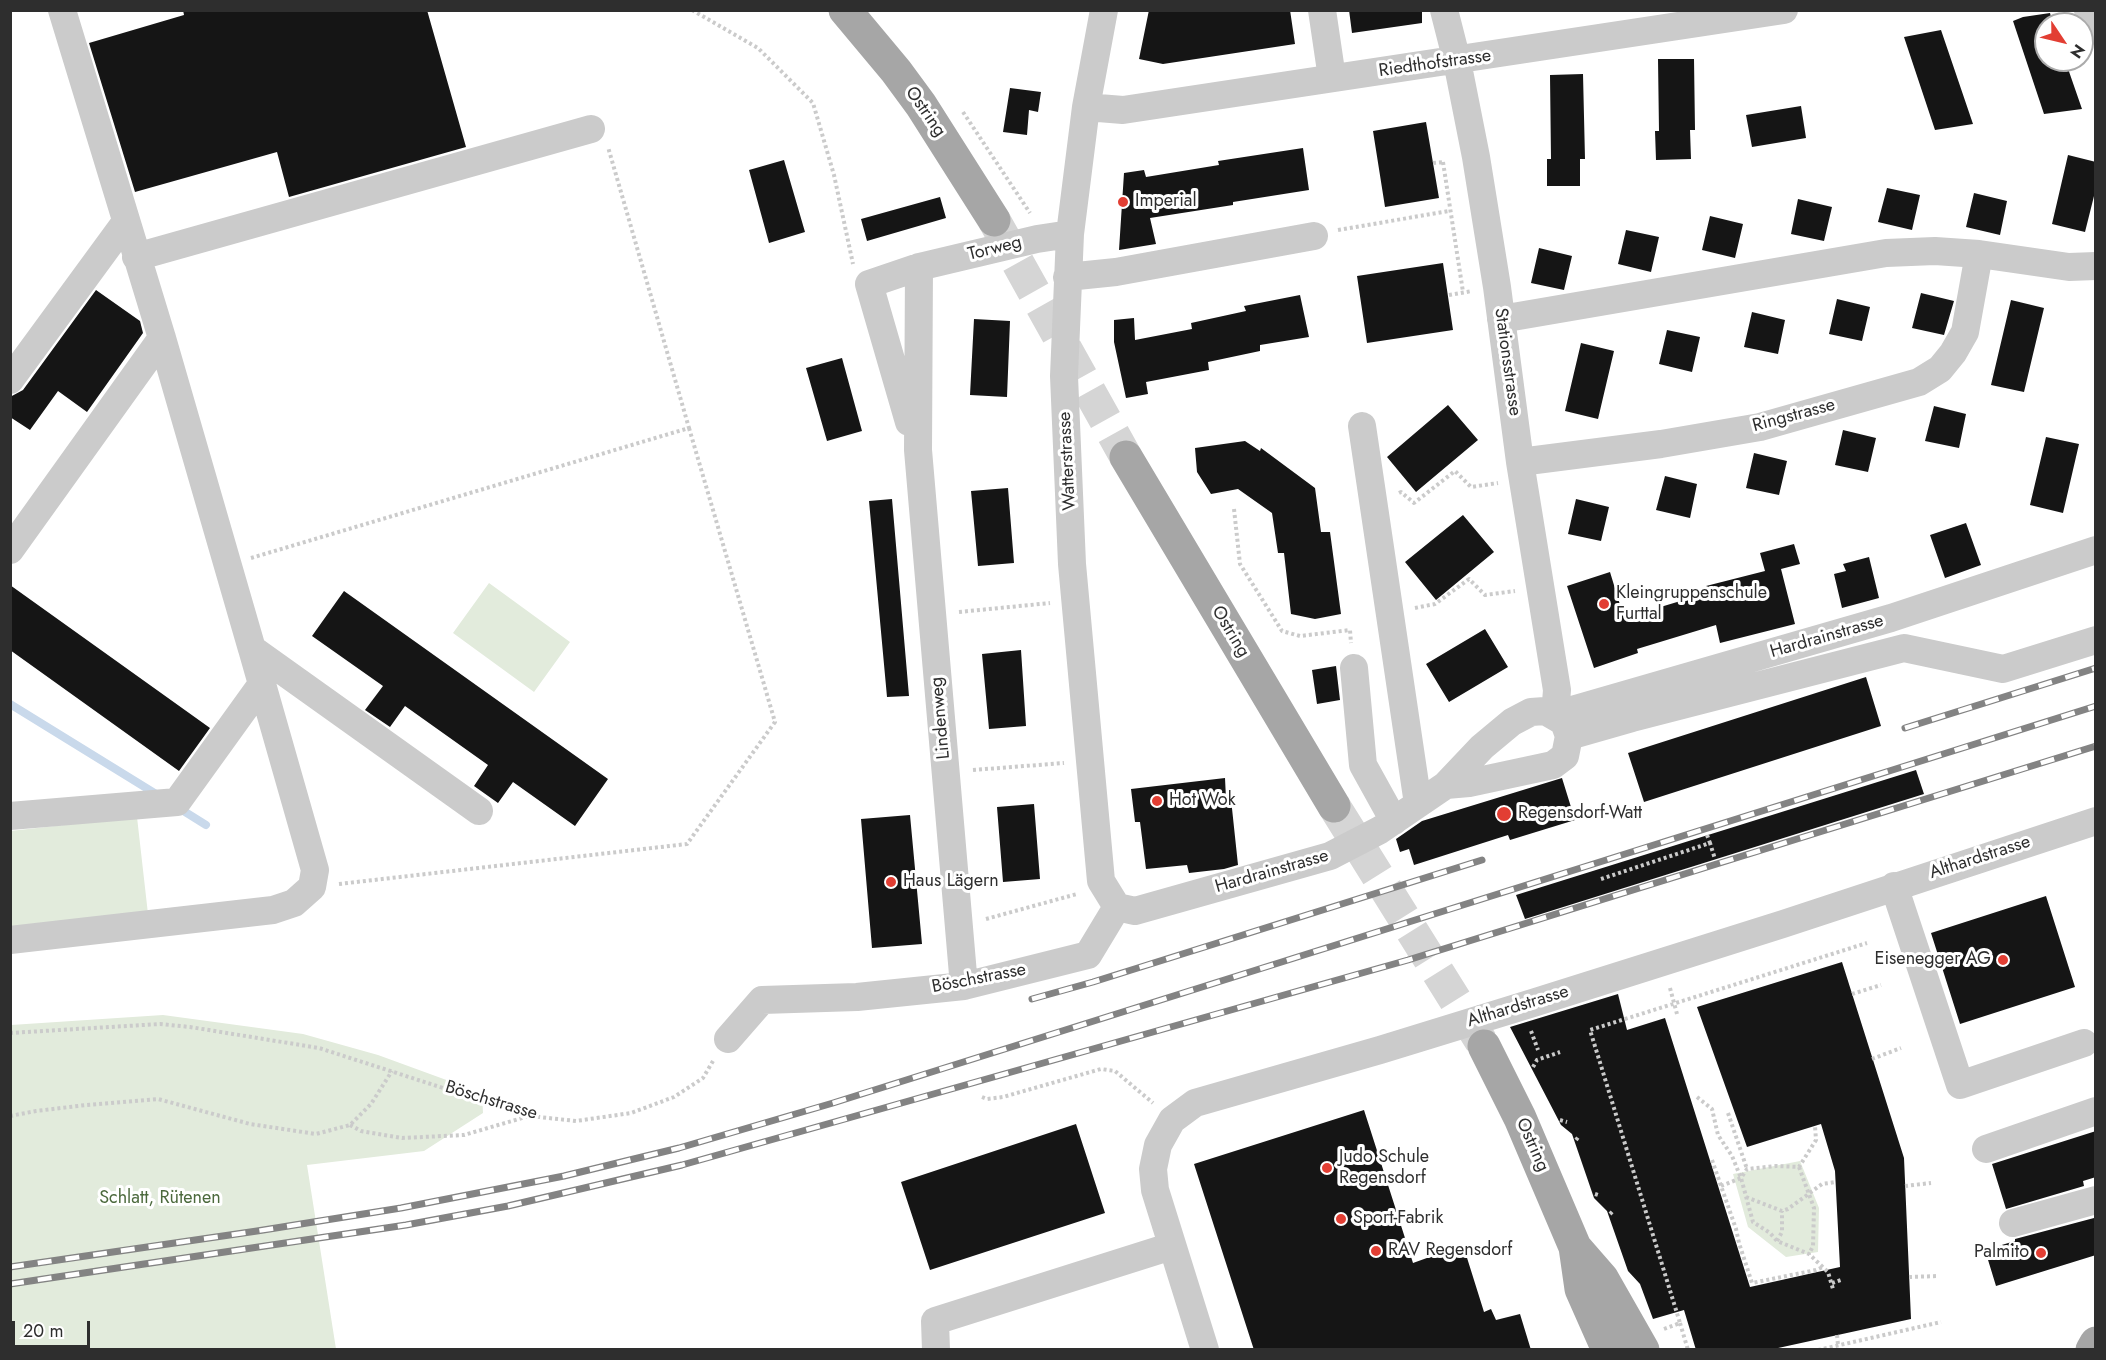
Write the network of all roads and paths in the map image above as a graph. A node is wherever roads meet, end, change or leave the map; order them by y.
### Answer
1 (62, 10) edge
2 (692, 10) edge
3 (845, 10) edge
4 (1104, 10) edge
5 (1322, 10) edge
6 (1444, 10) edge
7 (1784, 10) edge
8 (2088, 10) edge
9 (2096, 31) edge
10 (1457, 61) junction
11 (1332, 78) junction
12 (1086, 108) junction
13 (591, 129) joint
14 (1443, 162) dead end
15 (1449, 211) junction
16 (994, 220) tunnel mouth
17 (125, 223) junction
18 (1070, 234) junction
19 (1314, 236) joint
20 (1979, 254) junction
21 (136, 257) junction
22 (2096, 266) edge
23 (919, 267) junction
24 (1067, 277) junction
25 (868, 284) junction
26 (1463, 292) dead end
27 (1501, 319) junction
28 (162, 338) junction
29 (10, 380) edge
30 (1362, 426) dead end
31 (688, 428) junction
32 (918, 450) junction
33 (1126, 457) tunnel mouth
34 (1521, 471) junction
35 (1373, 502) junction
36 (1234, 509) dead end
37 (10, 550) edge
38 (2096, 550) edge
39 (228, 565) junction
40 (1540, 587) junction
41 (1075, 601) junction
42 (1389, 612) junction
43 (932, 615) junction
44 (2096, 640) edge
45 (252, 648) junction
46 (1354, 668) joint
47 (262, 684) junction
48 (1562, 726) junction
49 (1090, 761) junction
50 (945, 772) junction
51 (1446, 785) junction
52 (1418, 804) junction
53 (1334, 806) tunnel mouth
54 (479, 811) dead end
55 (10, 816) edge
56 (1394, 821) junction
57 (2096, 821) edge
58 (1707, 835) dead end
59 (1710, 843) junction
60 (1715, 859) dead end
61 (1601, 879) dead end
62 (1101, 881) junction
63 (1894, 886) junction
64 (312, 887) junction
65 (1118, 907) junction
66 (985, 919) dead end
67 (10, 940) edge
68 (1867, 943) dead end
69 (1668, 982) dead end
70 (1881, 985) dead end
71 (964, 986) junction
72 (1852, 994) dead end
73 (1674, 1003) junction
74 (1677, 1014) dead end
75 (1531, 1030) dead end
76 (10, 1033) edge
77 (728, 1039) joint
78 (2084, 1043) dead end
79 (1484, 1046) tunnel mouth
80 (1901, 1048) dead end
81 (1538, 1050) dead end
82 (1560, 1052) dead end
83 (1872, 1059) dead end
84 (1533, 1067) dead end
85 (393, 1071) junction
86 (982, 1097) dead end
87 (1697, 1097) dead end
88 (1156, 1105) dead end
89 (2096, 1111) edge
90 (1728, 1113) dead end
91 (10, 1116) edge
92 (530, 1116) junction
93 (1560, 1120) dead end
94 (1567, 1122) dead end
95 (350, 1125) junction
96 (1815, 1126) dead end
97 (1579, 1136) dead end
98 (1576, 1140) dead end
99 (1986, 1149) dead end
100 (1712, 1160) dead end
101 (1799, 1167) junction
102 (1747, 1169) junction
103 (1741, 1178) junction
104 (1836, 1182) dead end
105 (1931, 1183) dead end
106 (1721, 1186) junction
107 (1905, 1186) dead end
108 (1809, 1193) junction
109 (1746, 1197) junction
110 (2096, 1200) edge
111 (1782, 1211) junction
112 (2013, 1223) dead end
113 (1777, 1240) junction
114 (1172, 1246) junction
115 (1575, 1247) junction
116 (1809, 1254) junction
117 (1823, 1267) junction
118 (1938, 1276) dead end
119 (1909, 1278) dead end
120 (1841, 1280) dead end
121 (1832, 1283) junction
122 (1833, 1289) dead end
123 (1941, 1322) dead end
124 (1680, 1323) junction
125 (1837, 1335) dead end
126 (1652, 1339) edge
127 (2096, 1343) edge
128 (1838, 1345) junction
129 (936, 1350) edge
130 (1205, 1350) edge
131 (1608, 1350) edge
132 (1688, 1350) edge
133 (1818, 1350) edge
134 (2092, 1350) edge

1 - 17 street
2 - 25 path
3 - 16 main road, Ostring
4 - 12 street, Watterstrasse
5 - 11 street
6 - 10 street, Stationsstrasse
7 - 10 street, Riedthofstrasse
8 - 9 street
10 - 11 street, Riedthofstrasse
10 - 27 street, Stationsstrasse
11 - 12 street, Riedthofstrasse
12 - 18 street, Watterstrasse
13 - 21 street
13 - 31 path
14 - 15 path
15 - 19 path
15 - 26 path
17 - 21 street
17 - 29 street
18 - 23 street, Torweg
18 - 24 street, Watterstrasse
19 - 24 street
20 - 22 street
20 - 27 street
20 - 34 street, Ringstrasse
21 - 28 street
23 - 25 street
23 - 32 street, Lindenweg
24 - 41 street, Watterstrasse
25 - 32 street, Lindenweg
27 - 34 street, Stationsstrasse
28 - 37 street
28 - 39 street
30 - 35 street
31 - 39 path
31 - 64 path
32 - 43 street, Lindenweg
33 - 53 main road, Ostring
34 - 35 path
34 - 40 street, Stationsstrasse
35 - 42 street
36 - 46 path
38 - 48 street, Hardrainstrasse
39 - 45 street
40 - 42 path
40 - 48 street, Stationsstrasse
41 - 43 path
41 - 49 street, Watterstrasse
42 - 52 street
43 - 50 street, Lindenweg
44 - 48 street
45 - 47 street
45 - 54 street
46 - 56 street
47 - 55 street
47 - 64 street
48 - 51 street, Hardrainstrasse
48 - 51 street, Hardrainstrasse
49 - 50 path
49 - 62 street, Watterstrasse
50 - 71 street, Lindenweg
51 - 52 street, Hardrainstrasse
52 - 56 street, Hardrainstrasse
56 - 65 street, Hardrainstrasse
57 - 63 street, Althardstrasse
58 - 59 path
59 - 60 path
59 - 61 path
62 - 65 street, Watterstrasse
62 - 66 path
63 - 78 street
63 - 114 street, Althardstrasse
64 - 67 street
65 - 71 street, Böschstrasse
68 - 73 path
69 - 73 path
70 - 72 path
71 - 77 street, Böschstrasse
73 - 74 path
73 - 124 path
75 - 81 path
76 - 85 path, Böschstrasse
77 - 92 path, Böschstrasse
79 - 115 main road, Ostring
80 - 83 path
82 - 84 path
85 - 92 path, Böschstrasse
85 - 95 path
86 - 88 path
87 - 103 path
89 - 99 street
90 - 102 path
91 - 95 path
92 - 95 path
93 - 94 path
96 - 101 path
97 - 98 path
100 - 106 path
101 - 102 path
101 - 108 path
102 - 103 path
103 - 106 path
103 - 109 path
104 - 108 path
105 - 107 path
106 - 117 path
108 - 111 path
108 - 116 path
109 - 111 path
109 - 113 path
110 - 112 street
111 - 113 path
113 - 116 path
114 - 129 street
114 - 130 street, Althardstrasse
115 - 126 main road, Ostring
115 - 131 main road, Ostring
116 - 117 path
117 - 121 path
118 - 119 path
120 - 121 path
121 - 122 path
123 - 128 path
124 - 126 path
124 - 132 path
125 - 128 path
127 - 134 main road
128 - 133 path

